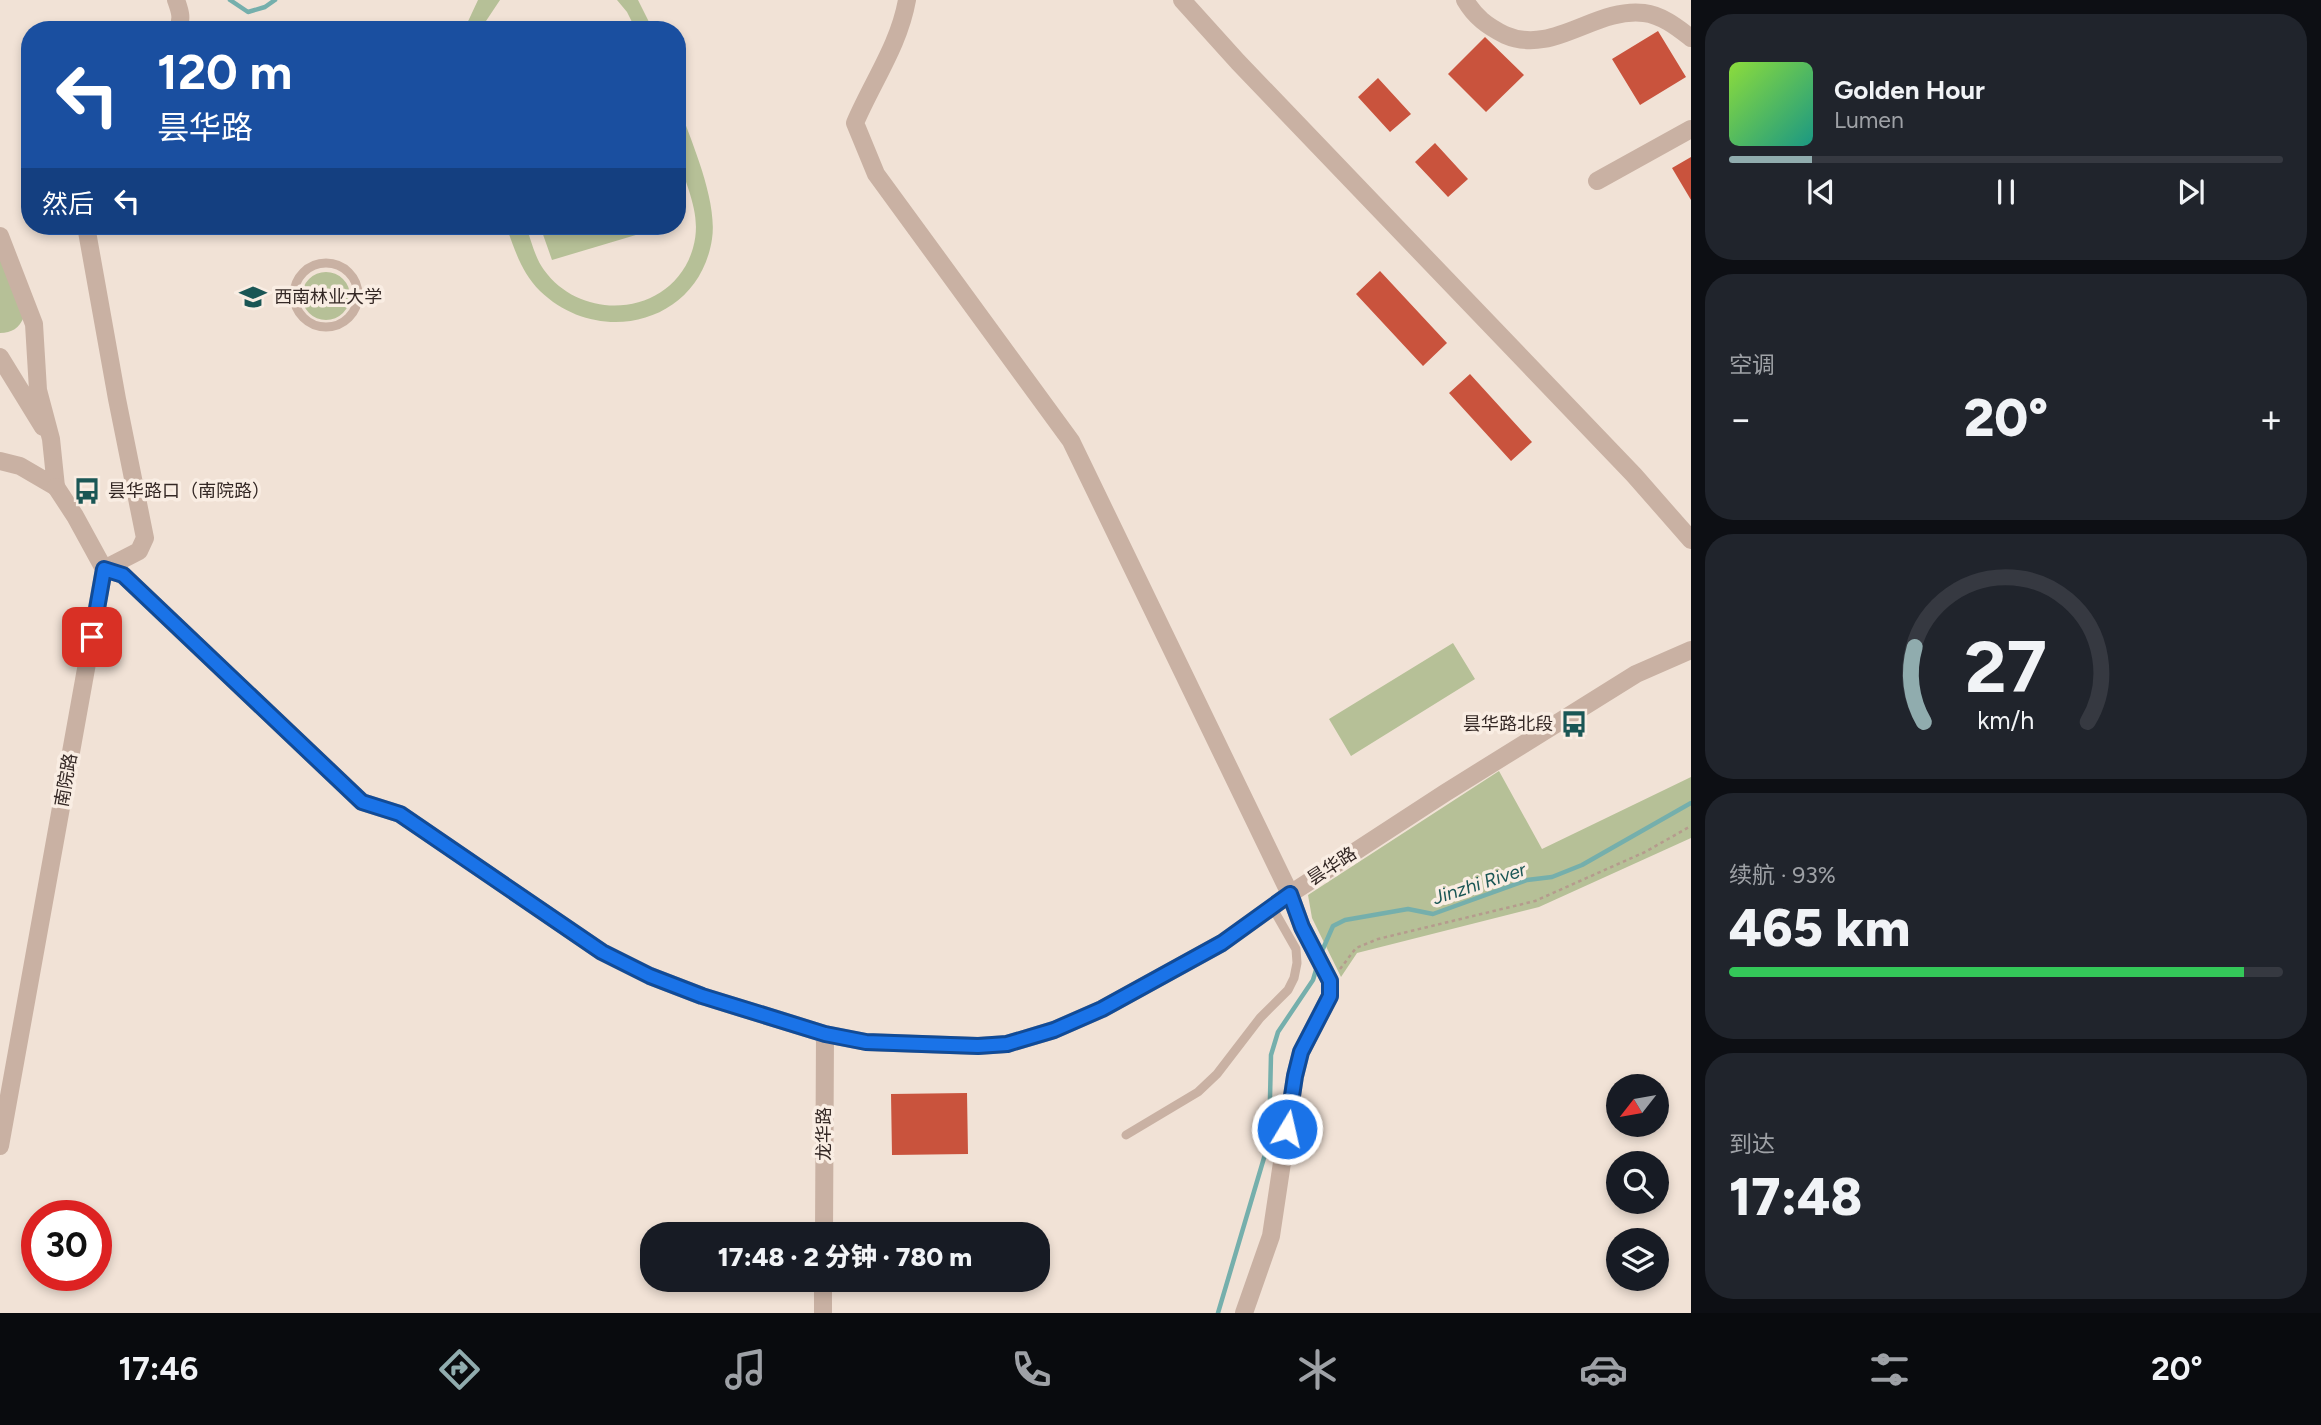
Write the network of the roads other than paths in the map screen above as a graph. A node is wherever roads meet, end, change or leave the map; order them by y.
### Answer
1 (176, 0) edge
2 (907, 0) edge
3 (1182, 0) edge
4 (1465, 0) edge
5 (181, 21) edge
6 (1691, 38) edge
7 (1691, 129) edge
8 (1597, 181) dead end
9 (88, 235) edge
10 (0, 236) edge
11 (344, 322) joint
12 (0, 357) edge
13 (51, 439) junction
14 (0, 461) edge
15 (56, 487) junction
16 (1691, 540) edge
17 (104, 569) junction
18 (1691, 650) edge
19 (1290, 894) junction
20 (1272, 907) junction
21 (825, 1034) junction
22 (1126, 1135) dead end
23 (0, 1146) edge
24 (824, 1222) edge
25 (823, 1292) edge
26 (823, 1313) edge
27 (1244, 1313) edge

1 - 5 street
2 - 19 street
3 - 16 street
4 - 6 street
7 - 8 street
9 - 17 street
10 - 13 street
11 - 11 lane
12 - 13 street
13 - 15 street
14 - 15 street
15 - 17 street
17 - 21 street, 昙华路
17 - 23 street, 南院路
18 - 19 street, 昙华路
19 - 20 street, 昙华路
19 - 27 street
20 - 21 street, 昙华路
20 - 22 lane
21 - 24 street, 龙华路
25 - 26 street

